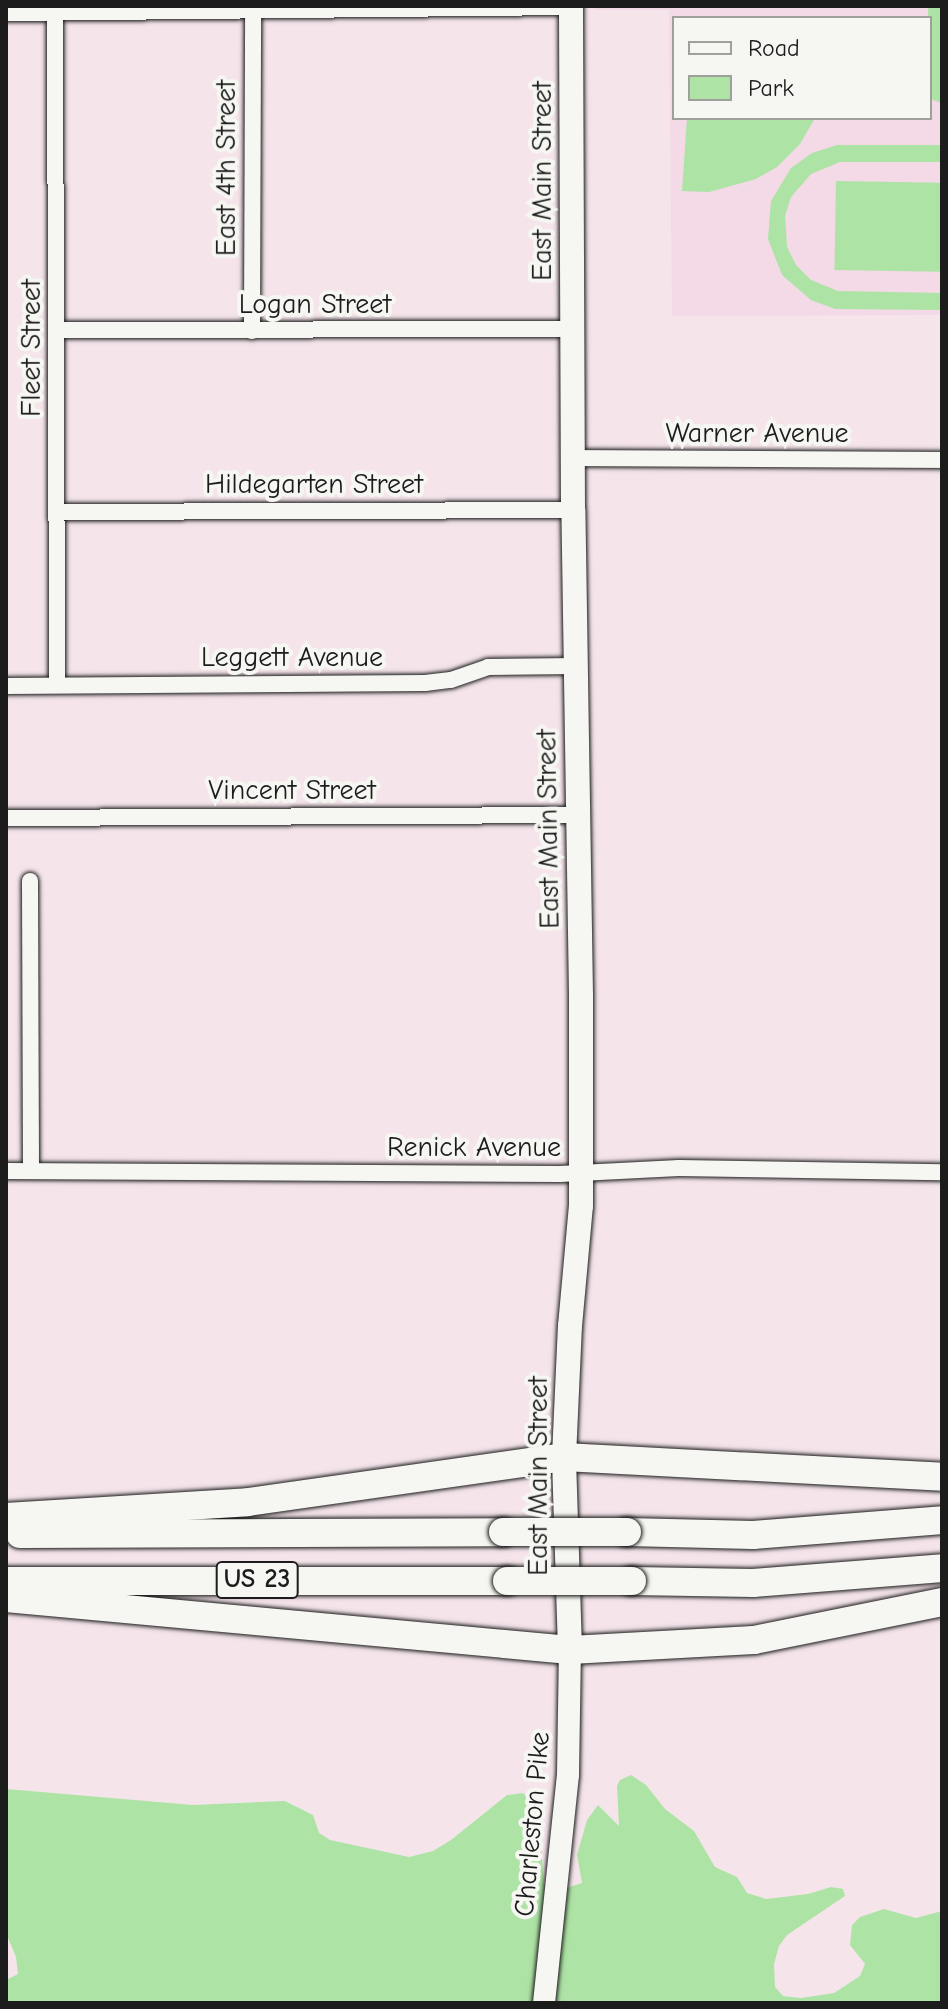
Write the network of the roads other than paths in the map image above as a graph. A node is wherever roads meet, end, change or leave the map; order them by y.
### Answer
1 (571, 6) edge
2 (250, 8) edge
3 (55, 12) junction
4 (6, 13) edge
5 (573, 329) junction
6 (57, 330) junction
7 (252, 331) junction
8 (573, 458) junction
9 (942, 460) edge
10 (573, 510) junction
11 (57, 512) junction
12 (576, 666) junction
13 (57, 684) junction
14 (6, 686) edge
15 (577, 815) junction
16 (6, 818) edge
17 (30, 881) dead end
18 (6, 1171) edge
19 (31, 1171) junction
20 (942, 1172) edge
21 (581, 1173) junction
22 (564, 1457) junction
23 (942, 1477) edge
24 (6, 1517) edge
25 (942, 1520) edge
26 (6, 1533) edge
27 (942, 1568) edge
28 (6, 1581) edge
29 (6, 1598) edge
30 (942, 1602) edge
31 (570, 1650) junction
32 (544, 2003) edge

1 - 2 street
1 - 5 main road, East Main Street
2 - 3 street
2 - 7 street, East 4th Street
3 - 4 street
3 - 6 street, Fleet Street
5 - 7 street, Logan Street
5 - 8 main road, East Main Street
6 - 7 street, Logan Street
6 - 11 street, Fleet Street
8 - 9 street, Warner Avenue
8 - 10 main road, East Main Street
10 - 11 street, Hildegarten Street
10 - 12 main road, East Main Street
11 - 13 street, Fleet Street
12 - 13 street, Leggett Avenue
12 - 15 main road, East Main Street
13 - 14 street, Leggett Avenue
15 - 16 street, Vincent Street
15 - 21 main road, East Main Street
17 - 19 street
18 - 19 street, Renick Avenue
19 - 21 street, Renick Avenue
20 - 21 street, Renick Avenue
21 - 22 main road, East Main Street
22 - 23 highway
22 - 24 highway
22 - 31 main road, East Main Street
25 - 26 highway, US 23, bridge
27 - 28 highway, US 23, bridge
29 - 31 highway
30 - 31 highway
31 - 32 street, Charleston Pike

